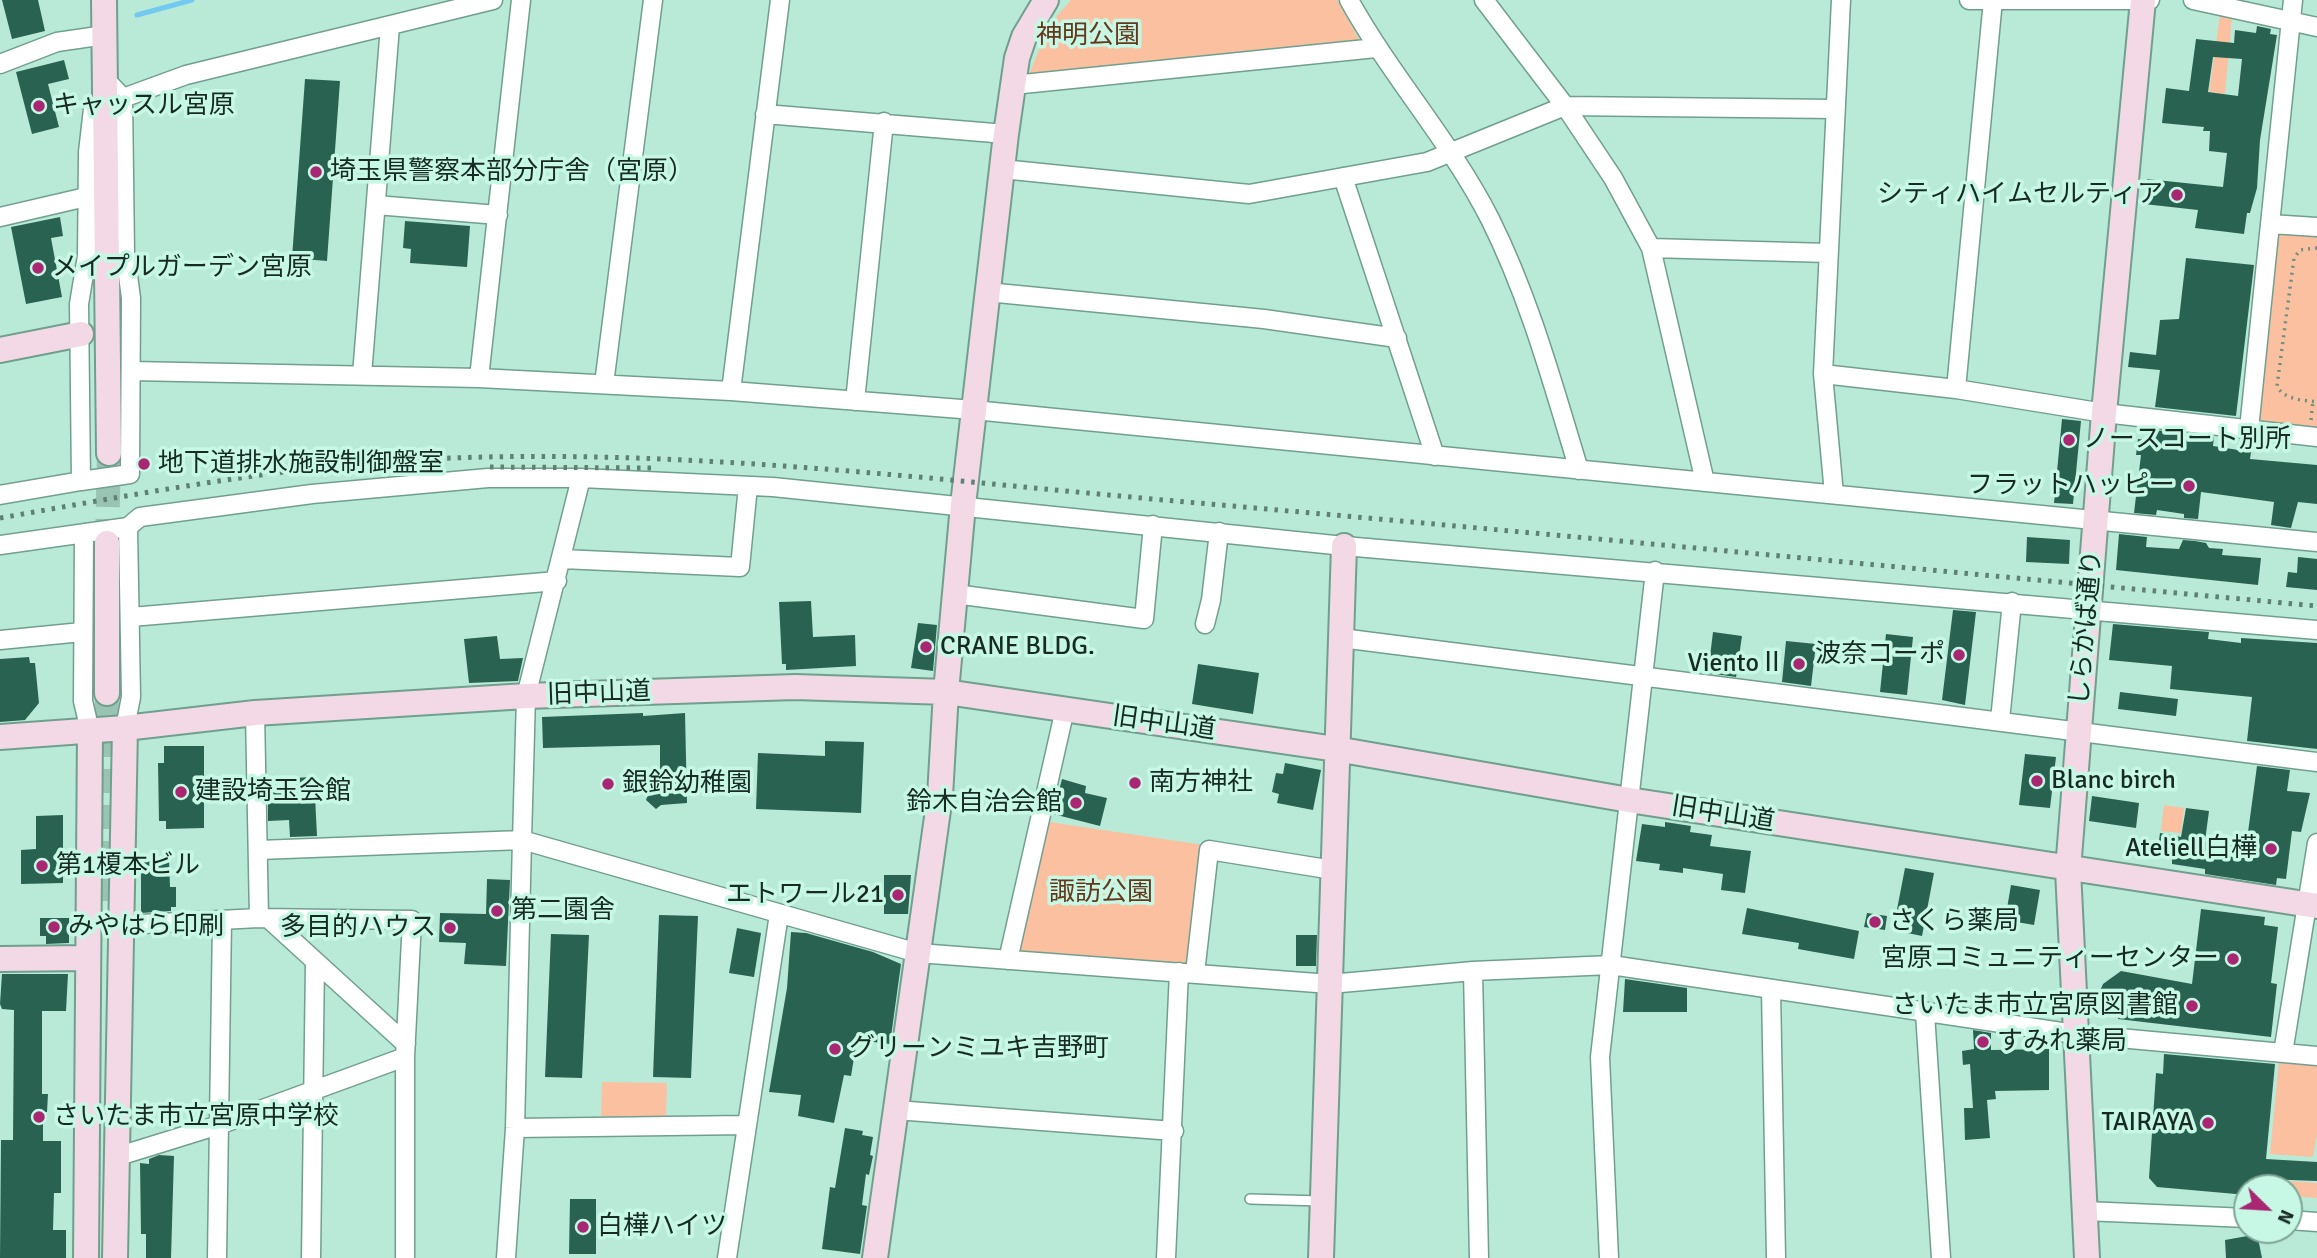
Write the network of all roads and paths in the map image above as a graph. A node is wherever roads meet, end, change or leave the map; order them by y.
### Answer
1 (104, 0) edge
2 (493, 0) edge
3 (522, 0) edge
4 (653, 0) edge
5 (780, 0) edge
6 (1046, 0) edge
7 (1349, 0) edge
8 (1484, 0) edge
9 (1841, 0) edge
10 (1969, 0) edge
11 (2143, 0) edge
12 (2150, 0) edge
13 (2193, 0) edge
14 (2293, 0) edge
15 (1993, 1) edge
16 (2290, 21) junction
17 (390, 26) junction
18 (2317, 27) edge
19 (105, 35) junction
20 (1376, 48) junction
21 (0, 64) edge
22 (1013, 85) junction
23 (114, 101) junction
24 (1565, 106) junction
25 (1835, 110) junction
26 (765, 114) junction
27 (884, 122) junction
28 (1006, 134) junction
29 (1450, 153) junction
30 (1002, 169) junction
31 (1343, 177) junction
32 (86, 197) junction
33 (376, 205) junction
34 (498, 215) junction
35 (0, 217) edge
36 (2270, 224) junction
37 (2317, 227) edge
38 (1651, 248) junction
39 (2317, 248) edge
40 (1828, 253) junction
41 (987, 292) junction
42 (81, 334) junction
43 (1397, 338) junction
44 (0, 350) edge
45 (131, 371) junction
46 (1823, 374) junction
47 (362, 375) junction
48 (479, 379) junction
49 (604, 384) junction
50 (1956, 390) junction
51 (730, 391) junction
52 (855, 401) junction
53 (2317, 402) edge
54 (974, 410) junction
55 (2104, 413) junction
56 (2249, 429) junction
57 (2317, 437) edge
58 (109, 453) tunnel mouth
59 (1435, 456) junction
60 (1579, 470) junction
61 (581, 478) junction
62 (81, 481) junction
63 (1705, 482) junction
64 (748, 486) junction
65 (1834, 494) junction
66 (0, 495) edge
67 (963, 505) junction
68 (2096, 521) junction
69 (1153, 525) junction
70 (128, 527) junction
71 (1219, 532) junction
72 (84, 533) junction
73 (2317, 542) edge
74 (107, 544) tunnel mouth
75 (0, 545) edge
76 (1344, 546) junction
77 (562, 559) junction
78 (1655, 571) junction
79 (557, 581) junction
80 (955, 594) junction
81 (2012, 603) junction
82 (2088, 609) junction
83 (131, 617) junction
84 (1205, 624) dead end
85 (2317, 630) edge
86 (82, 632) junction
87 (1340, 638) junction
88 (0, 640) edge
89 (1643, 677) junction
90 (946, 692) junction
91 (107, 693) tunnel mouth
92 (526, 696) junction
93 (1065, 709) junction
94 (256, 713) junction
95 (2000, 720) junction
96 (125, 728) junction
97 (2079, 730) junction
98 (90, 731) junction
99 (0, 737) edge
100 (1336, 749) junction
101 (2317, 762) edge
102 (1629, 800) junction
103 (89, 835) junction
104 (123, 835) junction
105 (522, 840) junction
106 (2317, 843) edge
107 (259, 850) junction
108 (1333, 870) junction
109 (2068, 870) junction
110 (105, 901) tunnel mouth
111 (2312, 906) edge
112 (779, 914) junction
113 (264, 918) junction
114 (222, 920) junction
115 (122, 925) junction
116 (918, 953) junction
117 (88, 958) junction
118 (0, 959) edge
119 (1009, 960) junction
120 (315, 962) junction
121 (1611, 965) junction
122 (1474, 971) junction
123 (1187, 972) junction
124 (1330, 984) junction
125 (1771, 990) junction
126 (1925, 1013) junction
127 (2075, 1034) junction
128 (406, 1050) junction
129 (2283, 1053) junction
130 (2317, 1056) edge
131 (313, 1090) junction
132 (896, 1111) junction
133 (219, 1125) junction
134 (746, 1125) junction
135 (515, 1128) junction
136 (1174, 1131) junction
137 (119, 1156) junction
138 (1250, 1199) dead end
139 (1323, 1202) junction
140 (2085, 1211) junction
141 (2233, 1217) edge
142 (86, 1258) edge
143 (100, 1258) edge
144 (116, 1258) edge
145 (217, 1258) edge
146 (311, 1258) edge
147 (405, 1258) edge
148 (506, 1258) edge
149 (727, 1258) edge
150 (875, 1258) edge
151 (1166, 1258) edge
152 (1321, 1258) edge
153 (1479, 1258) edge
154 (1609, 1258) edge
155 (1776, 1258) edge
156 (1941, 1258) edge
157 (2087, 1258) edge

1 - 19 street
2 - 17 street
3 - 34 street
4 - 49 street
5 - 26 street
6 - 22 street
7 - 20 street
8 - 24 street
9 - 25 street
10 - 15 street
11 - 12 street
11 - 15 street
11 - 55 street, しらかば通り
13 - 16 street
14 - 16 street
15 - 50 street
16 - 18 street
16 - 36 street
17 - 23 street
17 - 33 street
19 - 21 street
19 - 23 street
20 - 22 street
20 - 29 street
22 - 28 street
23 - 32 street
23 - 45 street
23 - 58 street
24 - 25 street
24 - 29 street
24 - 38 street
25 - 40 street
26 - 27 street
26 - 51 street
27 - 28 street
27 - 52 street
28 - 30 street
29 - 31 street
29 - 60 street
30 - 31 street
30 - 41 street
31 - 43 street
32 - 35 street
32 - 42 street
33 - 34 street
33 - 47 street
34 - 48 street
36 - 37 street
36 - 56 street
38 - 40 street
38 - 63 street
39 - 53 path
40 - 46 street
41 - 43 street
41 - 54 street
42 - 44 street
42 - 62 street
43 - 59 street
45 - 47 street
45 - 62 street
46 - 50 street
46 - 65 street
47 - 48 street
48 - 49 street
49 - 51 street
50 - 55 street
51 - 52 street
52 - 54 street
54 - 59 street
54 - 67 street
55 - 56 street
55 - 68 street, しらかば通り
56 - 57 street
59 - 60 street
60 - 63 street
61 - 64 street
61 - 70 street
61 - 77 street
62 - 66 street
63 - 65 street
64 - 67 street
64 - 77 street
65 - 68 street
67 - 69 street
67 - 80 street
68 - 73 street
68 - 82 street, しらかば通り
69 - 71 street
69 - 80 street
70 - 72 street
70 - 83 street
71 - 76 street
71 - 84 street
72 - 75 street
72 - 86 street
74 - 91 street
76 - 78 street
76 - 87 street
77 - 79 street
78 - 81 street
78 - 89 street
79 - 83 street
79 - 92 street
80 - 90 street
81 - 82 street
81 - 95 street
82 - 85 street
82 - 97 street, しらかば通り
83 - 96 street
86 - 88 street
86 - 98 street
87 - 89 street
87 - 100 street
89 - 95 street
89 - 102 street
90 - 92 street, 旧中山道
90 - 93 street, 旧中山道
90 - 116 street
92 - 94 street, 旧中山道
92 - 105 street
93 - 100 street, 旧中山道
93 - 119 street
94 - 96 street, 旧中山道
94 - 107 street
95 - 97 street
96 - 98 street, 旧中山道
96 - 104 street
97 - 101 street
97 - 109 street, しらかば通り
98 - 99 street, 旧中山道
98 - 103 street
100 - 102 street, 旧中山道
100 - 108 street
102 - 109 street, 旧中山道
102 - 121 street
103 - 104 street
103 - 117 street
104 - 115 street
105 - 107 street
105 - 112 street
105 - 135 street
106 - 111 street
107 - 113 street
108 - 123 street
108 - 124 street
109 - 111 street, 旧中山道
109 - 127 street, しらかば通り
110 - 143 street
111 - 129 street
112 - 116 street
112 - 134 street
113 - 114 street
113 - 120 street
113 - 128 street
114 - 115 street
114 - 133 street
115 - 137 street
116 - 119 street
116 - 132 street
117 - 118 street
117 - 142 street
119 - 123 street
120 - 128 street
120 - 131 street
121 - 122 street
121 - 125 street
121 - 154 street
122 - 124 street
122 - 153 street
123 - 124 street
123 - 136 street
124 - 139 street
125 - 126 street
125 - 155 street
126 - 127 street
126 - 156 street
127 - 129 street
127 - 140 street, しらかば通り
128 - 131 street
128 - 147 street
129 - 130 street
131 - 133 street
131 - 146 street
132 - 136 street
132 - 150 street
133 - 137 street
133 - 145 street
134 - 135 street
134 - 149 street
135 - 148 street
136 - 151 street
137 - 144 street
138 - 139 lane
139 - 152 street
140 - 141 street
140 - 157 street, しらかば通り

